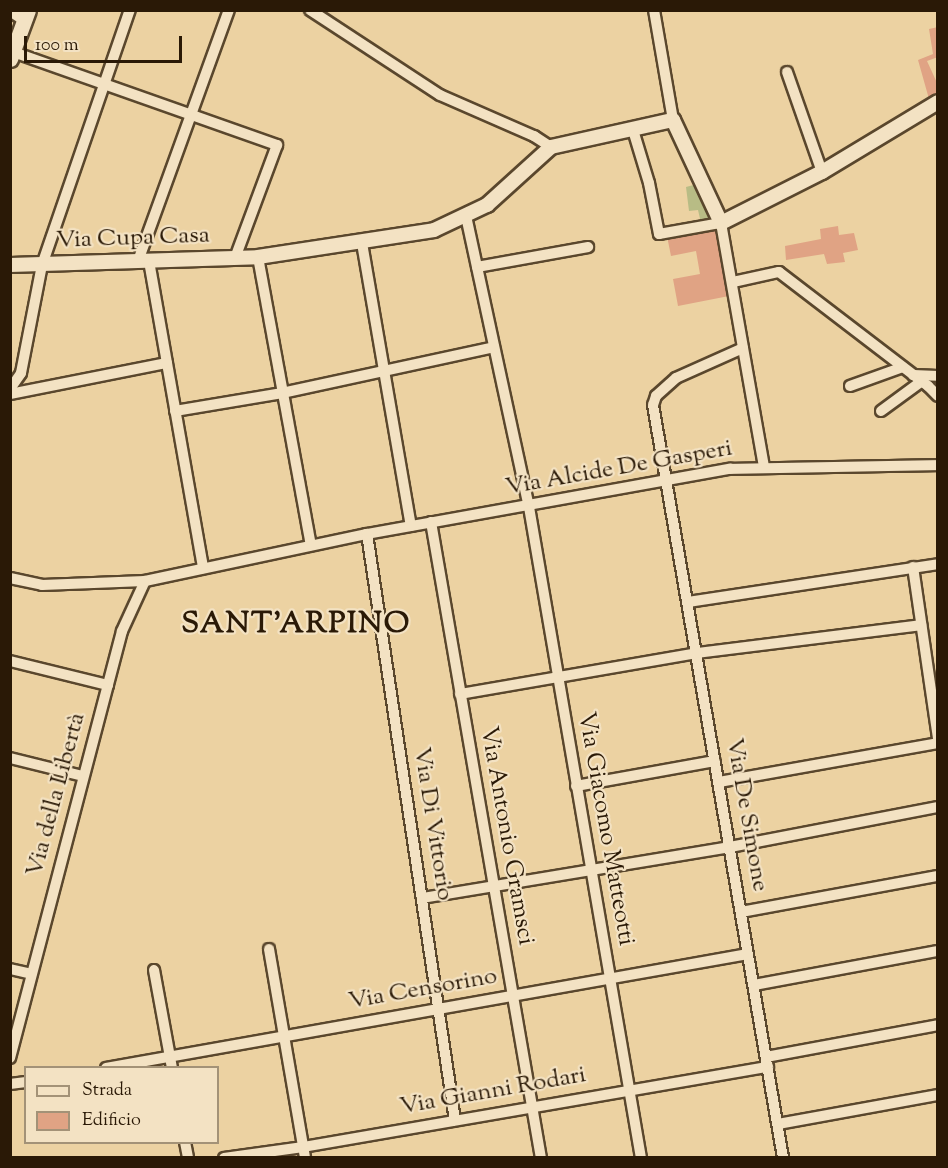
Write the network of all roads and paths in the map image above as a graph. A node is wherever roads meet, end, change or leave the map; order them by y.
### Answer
1 (10, 10) edge
2 (130, 10) edge
3 (229, 10) edge
4 (310, 10) edge
5 (654, 10) edge
6 (27, 16) edge
7 (12, 55) edge
8 (787, 72) dead end
9 (105, 84) junction
10 (938, 102) edge
11 (191, 115) junction
12 (673, 120) junction
13 (633, 130) junction
14 (551, 147) junction
15 (822, 172) junction
16 (466, 216) junction
17 (721, 223) junction
18 (362, 243) junction
19 (588, 247) dead end
20 (258, 257) junction
21 (235, 258) junction
22 (143, 261) junction
23 (10, 265) edge
24 (42, 265) junction
25 (477, 267) junction
26 (733, 282) junction
27 (494, 347) junction
28 (743, 348) junction
29 (167, 363) junction
30 (903, 368) junction
31 (384, 372) junction
32 (938, 376) edge
33 (917, 378) junction
34 (850, 386) dead end
35 (10, 389) edge
36 (282, 393) junction
37 (10, 394) edge
38 (938, 396) edge
39 (175, 411) junction
40 (881, 411) dead end
41 (938, 465) edge
42 (764, 468) junction
43 (667, 480) junction
44 (529, 507) junction
45 (430, 522) junction
46 (411, 526) junction
47 (367, 534) junction
48 (311, 545) junction
49 (938, 564) edge
50 (913, 567) junction
51 (203, 568) junction
52 (10, 578) edge
53 (145, 581) junction
54 (688, 602) junction
55 (921, 625) junction
56 (697, 653) junction
57 (10, 662) edge
58 (557, 677) junction
59 (108, 685) junction
60 (460, 694) junction
61 (938, 738) edge
62 (938, 743) edge
63 (10, 758) edge
64 (715, 761) junction
65 (83, 776) junction
66 (719, 782) junction
67 (576, 786) junction
68 (938, 807) edge
69 (730, 847) junction
70 (591, 870) junction
71 (938, 876) edge
72 (494, 886) junction
73 (422, 898) junction
74 (741, 912) junction
75 (269, 949) dead end
76 (938, 951) edge
77 (748, 954) junction
78 (10, 969) edge
79 (154, 970) dead end
80 (31, 974) junction
81 (610, 978) junction
82 (754, 985) junction
83 (513, 995) junction
84 (438, 1009) junction
85 (938, 1025) edge
86 (284, 1036) junction
87 (10, 1058) edge
88 (171, 1062) edge
89 (767, 1062) junction
90 (128, 1066) edge
91 (629, 1090) junction
92 (938, 1095) edge
93 (532, 1107) junction
94 (455, 1120) junction
95 (778, 1124) junction
96 (304, 1152) edge
97 (224, 1158) edge
98 (541, 1158) edge
99 (641, 1158) edge
100 (783, 1158) edge

1 - 6 street
2 - 9 street
3 - 11 street
4 - 14 street
5 - 12 street
6 - 7 main road
7 - 9 street
8 - 15 street
9 - 11 street
9 - 24 street
10 - 15 street
11 - 21 street
11 - 22 street
12 - 13 street
12 - 17 street
13 - 14 street
13 - 17 street
14 - 16 street, Via Cupa Casa
15 - 17 street
16 - 18 street, Via Cupa Casa
16 - 25 street, Via Giacomo Matteotti
17 - 26 street
18 - 20 street, Via Cupa Casa
18 - 31 street
19 - 25 street
20 - 21 street, Via Cupa Casa
20 - 36 street
21 - 22 street, Via Cupa Casa
22 - 24 street, Via Cupa Casa
22 - 29 street
23 - 24 street, Via Cupa Casa
24 - 35 street
25 - 27 street, Via Giacomo Matteotti
26 - 28 street
26 - 30 street
27 - 31 street
27 - 44 street, Via Giacomo Matteotti
28 - 42 street
28 - 43 street, Via De Simone
29 - 37 street
29 - 39 street
30 - 33 street
30 - 34 street
31 - 36 street
31 - 46 street
32 - 33 street
33 - 38 street
33 - 40 street
36 - 39 street
36 - 48 street
39 - 51 street
41 - 42 street, Via Alcide De Gasperi
42 - 43 street, Via Alcide De Gasperi
43 - 44 street, Via Alcide De Gasperi
43 - 54 street, Via De Simone
44 - 45 street, Via Alcide De Gasperi
44 - 58 street, Via Giacomo Matteotti
45 - 46 street, Via Alcide De Gasperi
45 - 60 street, Via Antonio Gramsci
46 - 47 street, Via Alcide De Gasperi
47 - 48 street, Via Alcide De Gasperi
47 - 73 street, Via Di Vittorio
48 - 51 street, Via Alcide De Gasperi
49 - 50 street
50 - 54 street
50 - 55 street
51 - 53 street, Via Alcide De Gasperi
52 - 53 street, Via Alcide De Gasperi
53 - 59 street, Via della Libertà
54 - 56 street, Via De Simone
55 - 56 street
55 - 61 street
56 - 58 street
56 - 64 street, Via De Simone
57 - 59 street
58 - 60 street
58 - 67 street, Via Giacomo Matteotti
59 - 65 street, Via della Libertà
60 - 72 street, Via Antonio Gramsci
62 - 66 street
63 - 65 street
64 - 66 street, Via De Simone
64 - 67 street
65 - 80 street, Via della Libertà
66 - 69 street, Via De Simone
67 - 70 street, Via Giacomo Matteotti
68 - 69 street
69 - 70 street
69 - 74 street, Via De Simone
70 - 72 street
70 - 81 street, Via Giacomo Matteotti
71 - 74 street
72 - 73 street
72 - 83 street, Via Antonio Gramsci
73 - 84 street, Via Di Vittorio
74 - 77 street, Via De Simone
75 - 86 street
76 - 82 street
77 - 81 street, Via Censorino
77 - 82 street, Via De Simone
78 - 80 street
79 - 88 street
80 - 87 street, Via della Libertà
81 - 83 street, Via Censorino
81 - 91 street, Via Giacomo Matteotti
82 - 89 street, Via De Simone
83 - 84 street, Via Censorino
83 - 93 street, Via Antonio Gramsci
84 - 86 street, Via Censorino
84 - 94 street, Via Di Vittorio
85 - 89 street, Via Gianni Rodari
86 - 88 street, Via Censorino
86 - 96 street
88 - 90 street, Via Censorino
89 - 91 street, Via Gianni Rodari
89 - 95 street, Via De Simone
91 - 93 street, Via Gianni Rodari
91 - 99 street, Via Giacomo Matteotti
92 - 95 street
93 - 94 street, Via Gianni Rodari
93 - 98 street, Via Antonio Gramsci
94 - 96 street, Via Gianni Rodari
95 - 100 street, Via De Simone
96 - 97 street, Via Gianni Rodari

